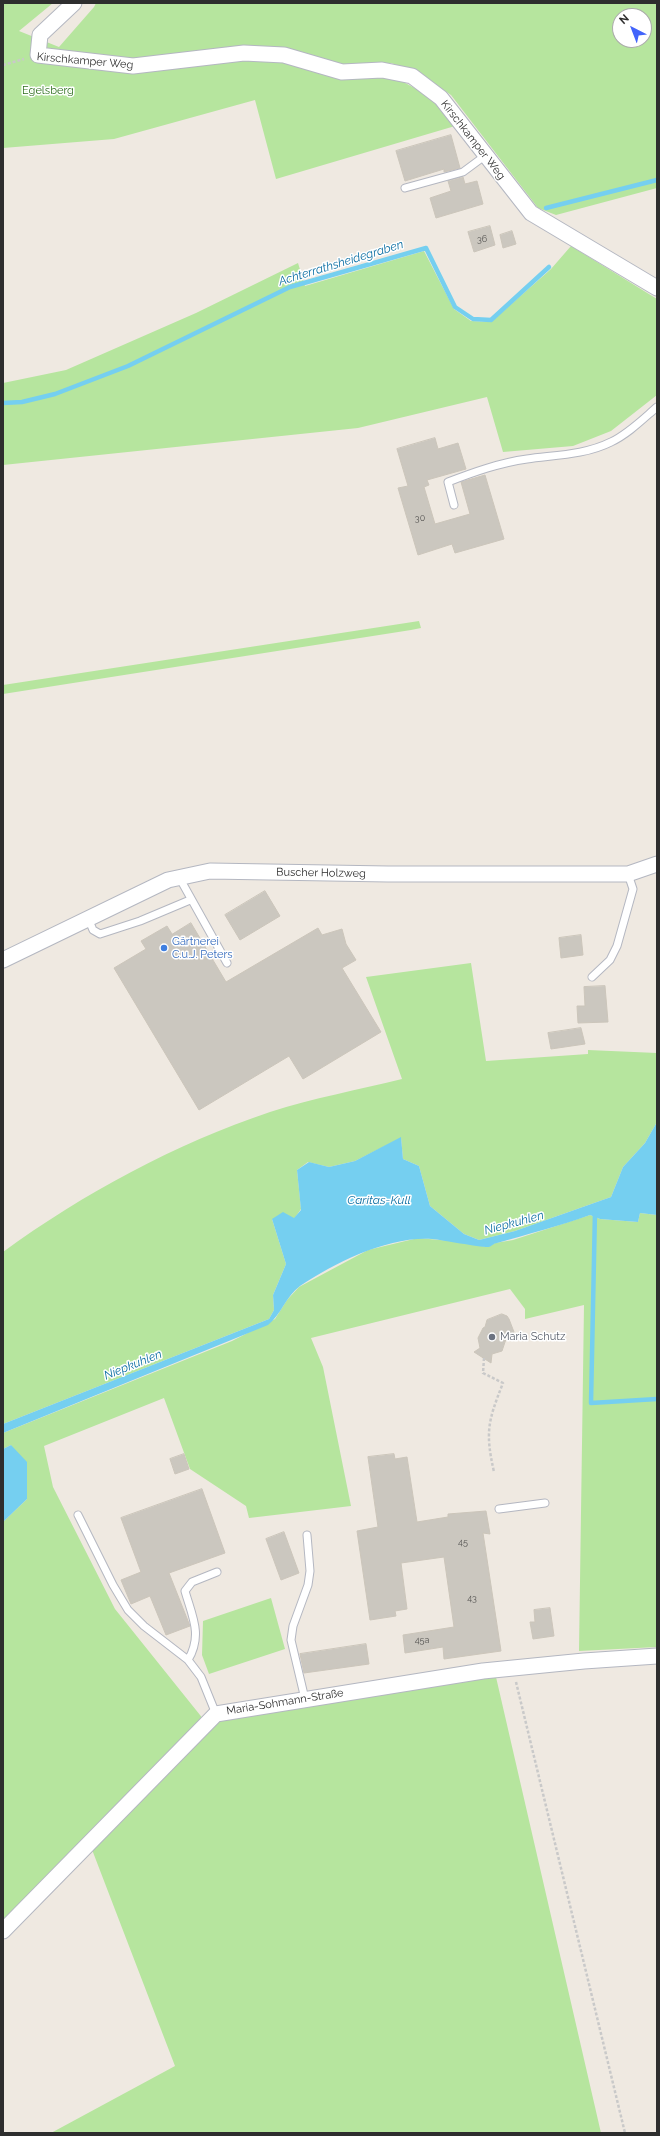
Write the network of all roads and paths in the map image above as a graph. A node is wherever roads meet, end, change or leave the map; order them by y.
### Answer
1 (74, 3) edge
2 (38, 55) junction
3 (3, 65) edge
4 (486, 155) junction
5 (406, 188) dead end
6 (657, 288) edge
7 (657, 407) edge
8 (454, 505) dead end
9 (657, 864) edge
10 (628, 874) junction
11 (179, 877) junction
12 (190, 900) junction
13 (88, 918) junction
14 (3, 960) edge
15 (227, 963) dead end
16 (592, 977) dead end
17 (484, 1358) dead end
18 (494, 1472) dead end
19 (545, 1503) dead end
20 (499, 1510) dead end
21 (78, 1515) dead end
22 (307, 1535) dead end
23 (217, 1572) dead end
24 (657, 1656) edge
25 (188, 1660) junction
26 (512, 1668) junction
27 (306, 1699) junction
28 (216, 1714) junction
29 (3, 1931) edge
30 (625, 2133) edge

1 - 2 street
2 - 3 path, Kirschkamper Weg
2 - 4 street, Kirschkamper Weg
4 - 5 lane
4 - 6 street, Kirschkamper Weg
7 - 8 lane
9 - 10 street, Buscher Holzweg
10 - 11 street, Buscher Holzweg
10 - 16 lane
11 - 12 lane
11 - 13 street, Buscher Holzweg
12 - 13 lane
12 - 15 lane
13 - 14 street, Buscher Holzweg
17 - 18 path
19 - 20 lane
21 - 25 lane
22 - 27 lane
23 - 25 lane
24 - 26 street, Maria-Sohmann-Straße
25 - 28 lane
26 - 27 street, Maria-Sohmann-Straße
26 - 30 path
27 - 28 street, Maria-Sohmann-Straße
28 - 29 street, Maria-Sohmann-Straße

